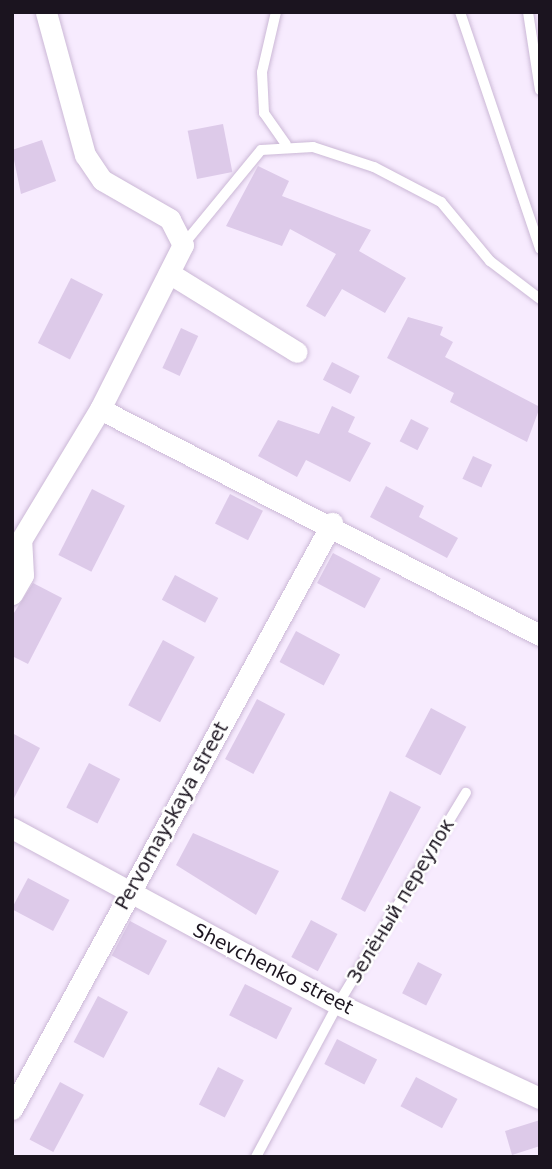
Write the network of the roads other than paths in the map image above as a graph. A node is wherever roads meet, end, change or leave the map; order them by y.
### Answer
1 (46, 12) edge
2 (276, 12) edge
3 (460, 12) edge
4 (528, 12) edge
5 (540, 90) edge
6 (286, 144) junction
7 (183, 246) junction
8 (540, 249) edge
9 (169, 273) junction
10 (540, 299) edge
11 (297, 352) dead end
12 (100, 409) junction
13 (332, 523) junction
14 (17, 538) edge
15 (12, 594) edge
16 (540, 635) edge
17 (466, 793) dead end
18 (12, 828) edge
19 (129, 894) junction
20 (338, 1004) junction
21 (540, 1098) edge
22 (12, 1109) edge
23 (256, 1157) edge

1 - 7 street
2 - 6 lane
3 - 8 lane
4 - 5 lane
6 - 7 lane
6 - 10 lane
7 - 9 street
9 - 11 street
9 - 12 street
12 - 13 street
12 - 14 street
13 - 16 street
13 - 19 street, Pervomayskaya street
14 - 15 street
17 - 20 lane, Зелёный переулок
18 - 19 street, Shevchenko street
19 - 20 street, Shevchenko street
19 - 22 street, Pervomayskaya street
20 - 21 street, Shevchenko street
20 - 23 lane, Зелёный переулок

